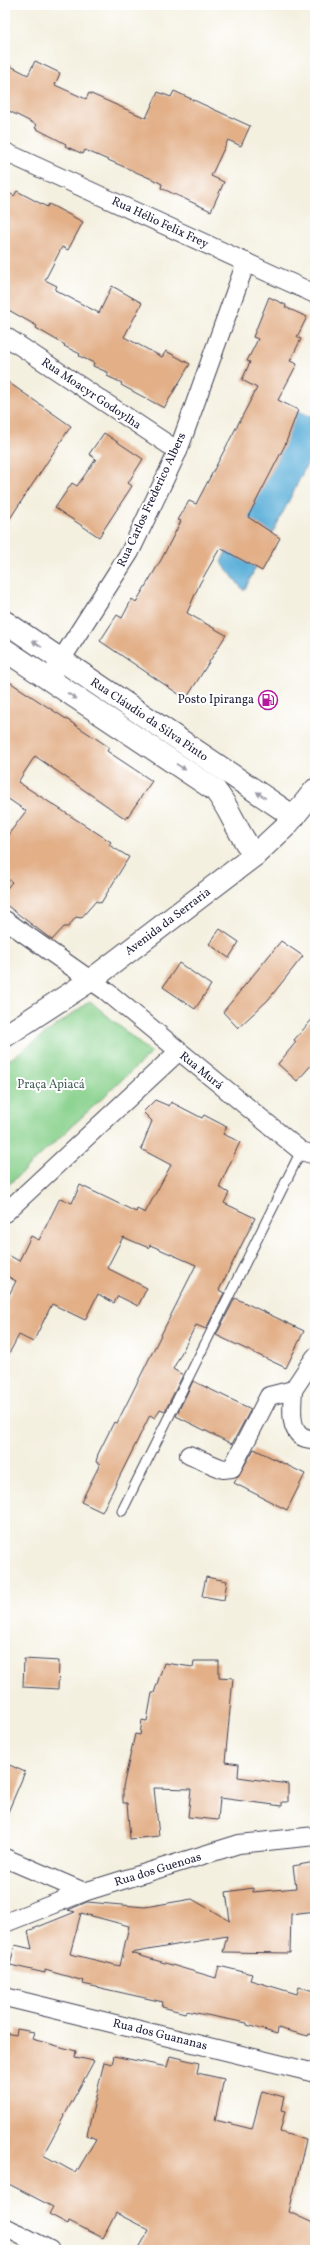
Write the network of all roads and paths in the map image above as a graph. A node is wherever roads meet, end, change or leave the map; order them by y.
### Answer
1 (5, 152) edge
2 (246, 262) junction
3 (315, 294) edge
4 (5, 336) edge
5 (178, 451) junction
6 (5, 622) edge
7 (5, 650) edge
8 (61, 661) junction
9 (48, 680) junction
10 (315, 790) edge
11 (294, 817) junction
12 (255, 855) junction
13 (5, 920) edge
14 (91, 980) junction
15 (5, 1036) edge
16 (178, 1052) junction
17 (308, 1153) edge
18 (5, 1213) edge
19 (315, 1357) edge
20 (293, 1390) junction
21 (315, 1439) edge
22 (189, 1455) dead end
23 (122, 1511) dead end
24 (315, 1836) edge
25 (5, 1858) edge
26 (84, 1892) junction
27 (5, 1923) edge
28 (5, 1997) edge
29 (315, 2073) edge
30 (5, 2228) edge
31 (50, 2250) edge

1 - 2 street, Rua Hélio Felix Frey
2 - 3 street, Rua Hélio Felix Frey
2 - 5 street, Rua Carlos Frederico Albers
4 - 5 street, Rua Moacyr Godoylha
5 - 8 street, Rua Carlos Frederico Albers
8 -> 6 street, Rua Cláudio da Silva Pinto
7 - 9 street, Rua Cláudio da Silva Pinto
8 - 9 street, Rua Carlos Frederico Albers
11 -> 8 street, Rua Cláudio da Silva Pinto
9 -> 12 street, Rua Cláudio da Silva Pinto
10 - 11 street, Avenida da Serraria
11 - 12 street, Avenida da Serraria
12 - 14 street, Avenida da Serraria
13 - 14 street, Rua Murá
14 - 15 street, Avenida da Serraria
14 - 16 street, Rua Murá
16 - 17 street, Rua Murá
16 - 18 street
17 - 23 lane
19 - 20 street
20 - 21 street
20 - 22 street
24 - 26 street, Rua dos Guenoas
25 - 26 street
26 - 27 street, Rua dos Guenoas
28 - 29 street, Rua dos Guananas
30 - 31 street

